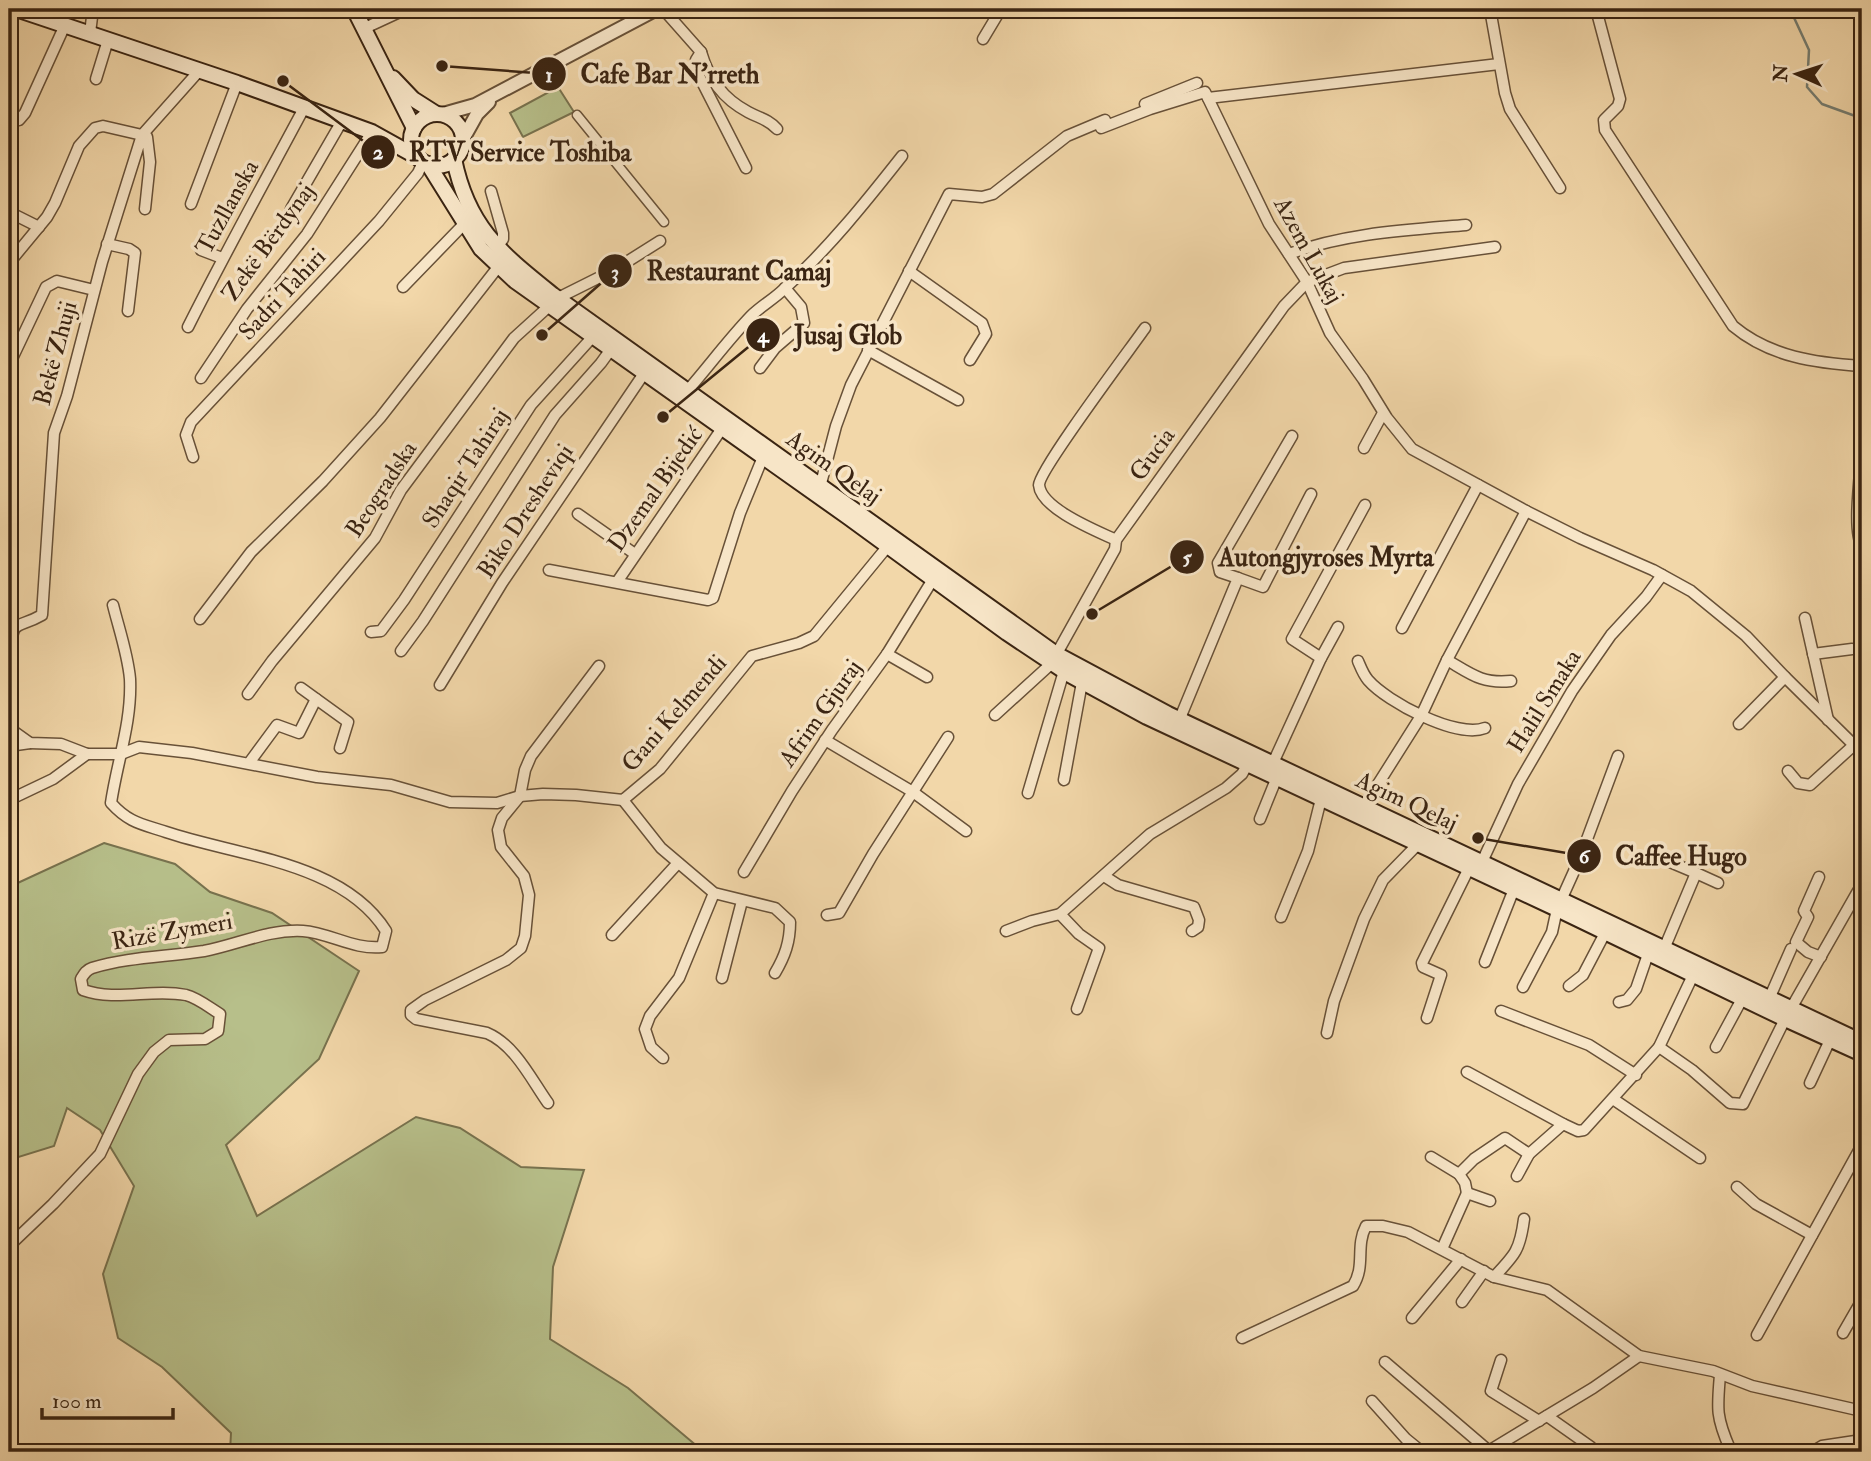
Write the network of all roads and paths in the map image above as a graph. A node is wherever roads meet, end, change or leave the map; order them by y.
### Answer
1 (16, 9) edge
2 (93, 9) edge
3 (354, 9) edge
4 (406, 9) edge
5 (660, 9) edge
6 (1001, 9) edge
7 (1490, 9) edge
8 (1597, 9) edge
9 (65, 25) junction
10 (365, 28) junction
11 (90, 33) junction
12 (983, 39) dead end
13 (108, 40) junction
14 (701, 52) junction
15 (1499, 64) junction
16 (385, 69) junction
17 (199, 71) junction
18 (96, 79) dead end
19 (237, 83) junction
20 (1196, 83) dead end
21 (497, 94) junction
22 (1208, 97) junction
23 (304, 108) junction
24 (439, 114) junction
25 (577, 115) dead end
26 (342, 121) junction
27 (9, 122) edge
28 (1101, 128) dead end
29 (777, 129) dead end
30 (413, 130) junction
31 (372, 132) junction
32 (142, 135) junction
33 (463, 139) junction
34 (902, 156) dead end
35 (454, 159) junction
36 (423, 161) junction
37 (746, 168) dead end
38 (1560, 187) dead end
39 (491, 191) dead end
40 (191, 204) dead end
41 (145, 209) dead end
42 (291, 209) dead end
43 (9, 212) edge
44 (664, 222) dead end
45 (464, 224) junction
46 (1466, 225) dead end
47 (38, 228) junction
48 (660, 242) dead end
49 (107, 244) junction
50 (1495, 247) dead end
51 (201, 250) dead end
52 (1289, 254) junction
53 (500, 257) junction
54 (222, 258) junction
55 (9, 263) edge
56 (909, 271) junction
57 (1307, 282) junction
58 (403, 287) dead end
59 (785, 288) junction
60 (94, 290) junction
61 (552, 302) junction
62 (128, 311) dead end
63 (188, 327) dead end
64 (1146, 328) dead end
65 (596, 333) junction
66 (614, 345) junction
67 (868, 351) junction
68 (971, 360) dead end
69 (9, 365) edge
70 (1862, 366) edge
71 (760, 368) dead end
72 (648, 369) junction
73 (201, 378) dead end
74 (688, 390) junction
75 (958, 400) dead end
76 (1383, 413) junction
77 (725, 424) junction
78 (1292, 436) dead end
79 (1364, 448) dead end
80 (1862, 449) edge
81 (193, 457) dead end
82 (763, 457) junction
83 (1478, 485) junction
84 (819, 491) junction
85 (1311, 494) dead end
86 (1365, 505) dead end
87 (1526, 511) junction
88 (578, 514) dead end
89 (1116, 540) junction
90 (891, 543) junction
91 (1862, 546) edge
92 (635, 554) junction
93 (549, 570) dead end
94 (936, 575) junction
95 (1662, 575) junction
96 (1238, 578) junction
97 (617, 582) junction
98 (113, 605) dead end
99 (1805, 618) dead end
100 (200, 619) dead end
101 (1338, 627) dead end
102 (1402, 628) dead end
103 (371, 632) dead end
104 (1852, 649) dead end
105 (401, 651) dead end
106 (11, 653) dead end
107 (887, 654) junction
108 (1813, 654) junction
109 (1321, 657) junction
110 (1447, 660) junction
111 (1358, 661) dead end
112 (1057, 663) junction
113 (599, 666) dead end
114 (1084, 676) junction
115 (927, 677) dead end
116 (1784, 677) junction
117 (1511, 681) dead end
118 (440, 685) dead end
119 (301, 688) dead end
120 (248, 694) dead end
121 (316, 699) junction
122 (995, 715) dead end
123 (1421, 716) junction
124 (1828, 720) junction
125 (1177, 724) junction
126 (1739, 724) dead end
127 (9, 728) edge
128 (1485, 728) dead end
129 (948, 737) dead end
130 (825, 740) junction
131 (30, 743) junction
132 (9, 746) edge
133 (340, 748) dead end
134 (1858, 749) edge
135 (87, 754) junction
136 (121, 754) junction
137 (1618, 756) dead end
138 (1250, 759) junction
139 (249, 763) junction
140 (1275, 770) junction
141 (1788, 771) dead end
142 (1064, 780) dead end
143 (913, 792) junction
144 (1028, 793) dead end
145 (1324, 793) junction
146 (520, 796) junction
147 (9, 800) edge
148 (623, 800) junction
149 (1361, 811) junction
150 (1260, 819) dead end
151 (966, 831) dead end
152 (1422, 839) junction
153 (1658, 856) dead end
154 (678, 863) junction
155 (1475, 863) junction
156 (744, 872) dead end
157 (1696, 873) junction
158 (1104, 876) junction
159 (1819, 877) dead end
160 (1718, 883) dead end
161 (1514, 889) junction
162 (1858, 891) dead end
163 (715, 893) junction
164 (742, 901) junction
165 (1559, 905) junction
166 (1060, 914) junction
167 (827, 915) dead end
168 (1281, 917) dead end
169 (1006, 931) dead end
170 (1192, 931) dead end
171 (1605, 933) junction
172 (612, 935) dead end
173 (1664, 949) junction
174 (1791, 949) dead end
175 (1648, 954) junction
176 (1821, 957) junction
177 (1485, 962) dead end
178 (1695, 970) junction
179 (775, 973) dead end
180 (722, 978) dead end
181 (1569, 986) dead end
182 (1523, 987) dead end
183 (1742, 999) junction
184 (1769, 999) junction
185 (1619, 1002) dead end
186 (1077, 1009) dead end
187 (1501, 1011) dead end
188 (1788, 1014) junction
189 (1427, 1018) dead end
190 (1816, 1027) junction
191 (1327, 1033) dead end
192 (1830, 1040) junction
193 (1862, 1042) edge
194 (1659, 1047) junction
195 (1716, 1047) dead end
196 (1862, 1054) edge
197 (663, 1058) dead end
198 (1467, 1072) dead end
199 (1636, 1075) junction
200 (1811, 1083) dead end
201 (1613, 1099) junction
202 (548, 1103) dead end
203 (1563, 1124) junction
204 (1862, 1145) edge
205 (1529, 1154) junction
206 (1431, 1157) dead end
207 (1700, 1158) dead end
208 (1459, 1174) junction
209 (1517, 1176) dead end
210 (1737, 1187) dead end
211 (1467, 1193) junction
212 (1490, 1202) dead end
213 (1524, 1219) dead end
214 (1812, 1235) junction
215 (9, 1246) edge
216 (1442, 1249) junction
217 (1461, 1259) junction
218 (1489, 1274) junction
219 (1862, 1300) edge
220 (1462, 1302) dead end
221 (1412, 1318) dead end
222 (1843, 1333) dead end
223 (1757, 1335) dead end
224 (1242, 1338) dead end
225 (1639, 1356) junction
226 (1501, 1360) dead end
227 (1385, 1362) dead end
228 (1720, 1375) junction
229 (1372, 1401) dead end
230 (1862, 1411) edge
231 (1543, 1419) junction
232 (1862, 1440) edge
233 (1591, 1447) dead end
234 (1730, 1449) dead end
235 (1422, 1452) edge
236 (1488, 1452) edge
237 (1812, 1452) edge

1 - 9 main road
2 - 11 street
3 - 10 main road
4 - 10 street
5 - 14 street
5 - 21 street
6 - 12 street
7 - 15 street
8 - 70 street
9 - 11 main road
9 - 27 street
10 - 16 main road
11 - 13 main road
13 - 17 main road
13 - 18 street
14 - 29 street
14 - 37 street
15 - 22 street
15 - 38 street
16 - 24 main road
16 - 30 main road
17 - 19 main road
17 - 32 street, Bekë Zhuji
19 - 23 main road
19 - 40 street
20 - 56 street
21 - 24 street
21 - 33 street
22 - 28 street
22 - 52 street, Azem Lukaj
23 - 26 main road
23 - 54 street, Tuzllanska
24 - 30 main road
24 - 33 main road
25 - 44 street
26 - 31 main road
26 - 42 street, Zekë Bërdynaj
30 - 31 main road
30 - 36 main road
31 - 36 main road
31 - 73 street, Zekë Bërdynaj
32 - 41 street
32 - 47 street
32 - 49 street, Bekë Zhuji
33 - 35 main road
34 - 59 street
35 - 36 main road
35 - 53 main road, Agim Qelaj
36 - 45 main road, Agim Qelaj
36 - 81 street, Sadri Tahiri
39 - 53 street
43 - 47 street
45 - 53 main road, Agim Qelaj
45 - 58 street
46 - 52 street
47 - 55 street
48 - 61 street
49 - 60 street, Bekë Zhuji
49 - 62 street
50 - 57 street
51 - 54 street
52 - 57 street, Azem Lukaj
53 - 61 main road, Agim Qelaj
53 - 100 street
54 - 63 street, Tuzllanska
56 - 67 street
56 - 68 street
57 - 76 street, Azem Lukaj
57 - 89 street, Gucia
59 - 71 street
59 - 74 street
60 - 69 street
60 - 106 street, Bekë Zhuji
61 - 65 main road, Agim Qelaj
61 - 120 street, Beogradska
64 - 89 street
65 - 66 main road, Agim Qelaj
65 - 103 street, Shaqir Tahiraj
66 - 72 main road, Agim Qelaj
66 - 105 street
67 - 75 street
67 - 84 street
72 - 74 main road, Agim Qelaj
72 - 77 main road, Agim Qelaj
72 - 118 street, Biko Dresheviqi
74 - 77 main road, Agim Qelaj
76 - 79 street
76 - 83 street, Azem Lukaj
77 - 82 main road, Agim Qelaj
77 - 84 main road, Agim Qelaj
77 - 92 street, Dzemal Bijedić
78 - 96 street
80 - 91 street
82 - 84 main road, Agim Qelaj
82 - 97 street, Agim Qelaj
83 - 87 street, Azem Lukaj
83 - 102 street
84 - 90 main road, Agim Qelaj
85 - 96 street
86 - 109 street
87 - 95 street, Azem Lukaj
87 - 110 street
88 - 92 street
89 - 112 street, Gucia
90 - 94 main road, Agim Qelaj
90 - 148 street, Gani Kelmendi
92 - 97 street, Dzemal Bijedić
93 - 97 street, Agim Qelaj
94 - 107 street, Afrim Gjuraj
94 - 112 main road, Agim Qelaj
95 - 116 street, Azem Lukaj
95 - 155 street, Halil Smaka
96 - 125 street
98 - 136 street
99 - 108 street
101 - 109 street
104 - 108 street
107 - 115 street
107 - 130 street, Afrim Gjuraj
108 - 124 street
109 - 140 street
110 - 117 street
110 - 123 street
111 - 123 street
112 - 114 main road, Agim Qelaj
112 - 122 street
112 - 144 street
113 - 146 street
114 - 125 main road, Agim Qelaj
114 - 142 street
116 - 124 street, Azem Lukaj
116 - 126 street
119 - 121 street
121 - 133 street
121 - 139 street
123 - 128 street
123 - 149 street
124 - 134 street, Azem Lukaj
125 - 138 main road, Agim Qelaj
127 - 131 street
129 - 143 street
130 - 143 street
130 - 156 street, Afrim Gjuraj
131 - 132 street, Gani Kelmendi
131 - 135 street, Gani Kelmendi
134 - 141 street
135 - 136 street, Gani Kelmendi
135 - 147 street
136 - 139 street, Gani Kelmendi
136 - 215 street, Rizë Zymeri
137 - 165 street
138 - 140 main road, Agim Qelaj
138 - 158 street
139 - 146 street, Gani Kelmendi
140 - 145 main road, Agim Qelaj
140 - 150 street
143 - 151 street
143 - 167 street
145 - 149 main road, Agim Qelaj
145 - 168 street
146 - 148 street, Gani Kelmendi
146 - 202 street
148 - 154 street
149 - 152 main road, Agim Qelaj
152 - 155 main road, Agim Qelaj
152 - 191 street
153 - 157 street
154 - 163 street
154 - 172 street
155 - 161 main road, Agim Qelaj
155 - 165 main road, Agim Qelaj
155 - 189 street, Halil Smaka
157 - 160 street
157 - 173 street
158 - 166 street
158 - 170 street
159 - 176 street
161 - 165 main road, Agim Qelaj
161 - 177 street
162 - 176 street
163 - 164 street
163 - 197 street
164 - 179 street
164 - 180 street
165 - 171 main road, Agim Qelaj
165 - 173 main road, Agim Qelaj
165 - 182 street
166 - 169 street
166 - 186 street
171 - 175 main road, Agim Qelaj
171 - 181 street
173 - 178 main road, Agim Qelaj
174 - 184 street
175 - 178 main road, Agim Qelaj
175 - 185 street
176 - 188 street
178 - 183 main road, Agim Qelaj
178 - 184 main road, Agim Qelaj
178 - 194 street
183 - 188 main road, Agim Qelaj
183 - 195 street
184 - 188 main road, Agim Qelaj
187 - 199 street
188 - 190 main road, Agim Qelaj
188 - 194 street
190 - 192 main road, Agim Qelaj
190 - 193 main road, Agim Qelaj
192 - 196 main road, Agim Qelaj
192 - 200 street
194 - 199 street
198 - 203 street
199 - 201 street
201 - 203 street
201 - 207 street
203 - 205 street
204 - 214 street
205 - 208 street
205 - 209 street
206 - 208 street
208 - 211 street
210 - 214 street
211 - 212 street
211 - 216 street
213 - 218 street
214 - 223 street
216 - 217 street
216 - 224 street
217 - 218 street
217 - 221 street
218 - 220 street
218 - 225 street
219 - 222 street
225 - 228 street
225 - 231 street
226 - 231 street
227 - 236 street
228 - 230 street
228 - 234 street
229 - 235 street
231 - 233 street
231 - 236 street
232 - 237 street

